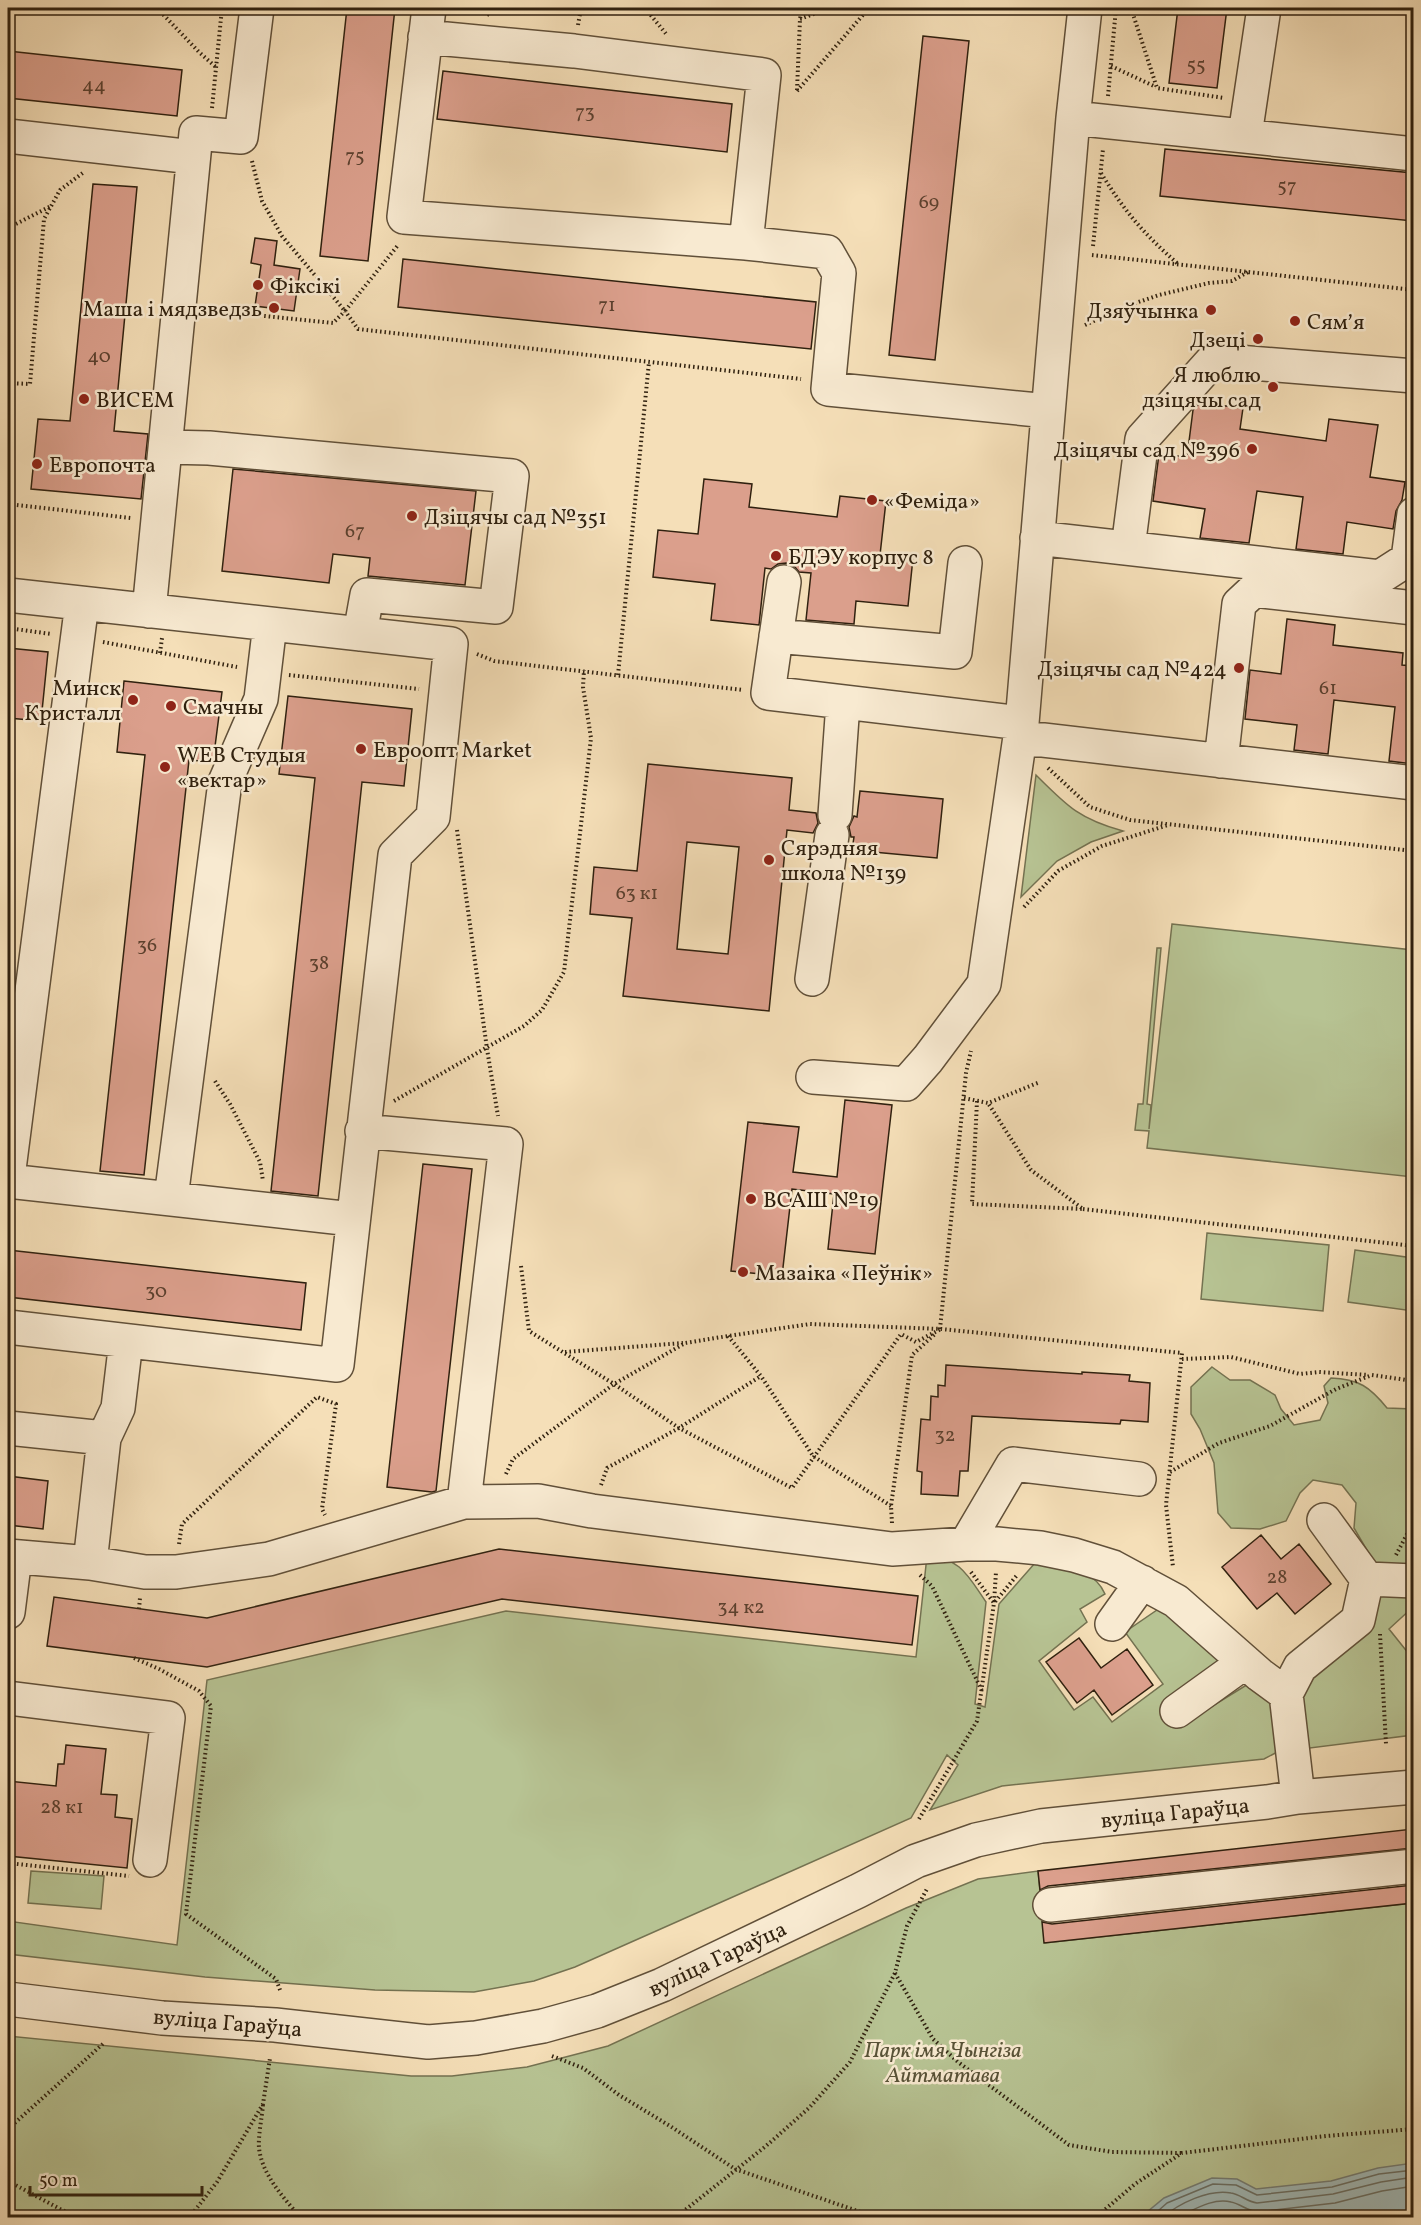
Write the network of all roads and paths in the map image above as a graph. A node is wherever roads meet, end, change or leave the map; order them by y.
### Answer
1 (157, 8) edge
2 (222, 8) edge
3 (257, 8) edge
4 (802, 8) edge
5 (830, 8) edge
6 (869, 8) edge
7 (1085, 8) edge
8 (1131, 8) edge
9 (1264, 8) edge
10 (800, 19) junction
11 (427, 22) edge
12 (1110, 66) dead end
13 (217, 68) junction
14 (1157, 88) junction
15 (1251, 102) junction
16 (1073, 118) junction
17 (1245, 135) junction
18 (8, 136) edge
19 (201, 146) junction
20 (116, 148) junction
21 (1413, 154) edge
22 (1100, 172) dead end
23 (51, 206) junction
24 (8, 228) edge
25 (746, 243) junction
26 (1092, 255) dead end
27 (1178, 264) junction
28 (1248, 272) junction
29 (1413, 290) edge
30 (196, 309) dead end
31 (1085, 325) dead end
32 (649, 362) junction
33 (1413, 376) edge
34 (828, 382) junction
35 (8, 383) edge
36 (1048, 411) junction
37 (166, 447) junction
38 (8, 504) edge
39 (1413, 514) edge
40 (157, 521) junction
41 (1037, 538) junction
42 (1128, 548) junction
43 (965, 563) dead end
44 (784, 582) dead end
45 (8, 595) edge
46 (82, 603) junction
47 (1413, 608) edge
48 (148, 611) junction
49 (270, 624) junction
50 (8, 628) edge
51 (360, 634) junction
52 (776, 636) junction
53 (77, 637) junction
54 (494, 661) dead end
55 (584, 670) junction
56 (264, 672) junction
57 (618, 675) junction
58 (446, 692) junction
59 (768, 693) junction
60 (843, 703) junction
61 (1021, 731) junction
62 (1221, 761) junction
63 (1413, 783) edge
64 (433, 817) junction
65 (1171, 824) dead end
66 (1022, 908) dead end
67 (812, 979) dead end
68 (192, 1045) junction
69 (487, 1049) junction
70 (971, 1051) dead end
71 (813, 1077) dead end
72 (1040, 1082) dead end
73 (963, 1098) junction
74 (977, 1101) junction
75 (988, 1102) junction
76 (363, 1124) junction
77 (506, 1144) junction
78 (8, 1179) edge
79 (171, 1198) junction
80 (267, 1209) junction
81 (1083, 1209) junction
82 (352, 1220) junction
83 (1413, 1246) edge
84 (520, 1261) dead end
85 (8, 1327) edge
86 (941, 1329) junction
87 (728, 1336) junction
88 (126, 1341) junction
89 (685, 1343) junction
90 (564, 1353) junction
91 (1182, 1359) junction
92 (1372, 1375) junction
93 (761, 1376) junction
94 (1413, 1381) edge
95 (614, 1384) junction
96 (8, 1428) edge
97 (679, 1428) junction
98 (104, 1438) junction
99 (813, 1456) junction
100 (1154, 1475) junction
101 (479, 1502) junction
102 (891, 1506) junction
103 (592, 1511) junction
104 (1324, 1520) dead end
105 (1413, 1521) edge
106 (335, 1540) junction
107 (982, 1544) junction
108 (892, 1549) junction
109 (11, 1556) edge
110 (90, 1563) junction
111 (176, 1572) junction
112 (1390, 1575) edge
113 (1142, 1582) junction
114 (1176, 1601) junction
115 (8, 1612) edge
116 (1112, 1624) dead end
117 (1380, 1627) dead end
118 (134, 1658) dead end
119 (1245, 1662) junction
120 (982, 1691) junction
121 (1286, 1694) junction
122 (8, 1698) edge
123 (1177, 1711) dead end
124 (1386, 1744) dead end
125 (1413, 1787) edge
126 (1298, 1797) junction
127 (920, 1818) dead end
128 (150, 1860) joint
129 (8, 1863) edge
130 (1413, 1866) edge
131 (928, 1887) dead end
132 (1050, 1905) dead end
133 (895, 1973) junction
134 (280, 1990) dead end
135 (8, 1999) edge
136 (105, 2042) dead end
137 (552, 2056) dead end
138 (270, 2058) dead end
139 (263, 2104) junction
140 (8, 2128) edge
141 (1413, 2129) edge
142 (1182, 2153) junction
143 (735, 2169) junction
144 (8, 2181) edge
145 (84, 2217) edge
146 (189, 2217) edge
147 (301, 2217) edge
148 (675, 2217) edge
149 (878, 2217) edge
150 (1095, 2217) edge

1 - 13 path
2 - 13 path
3 - 19 street
4 - 10 path
5 - 10 path
6 - 10 path
7 - 16 street
8 - 14 path
9 - 15 street
11 - 25 street
11 - 25 street
12 - 14 path
13 - 19 path
14 - 15 path
15 - 17 street
16 - 17 street
16 - 36 street
17 - 21 street
18 - 20 street
19 - 20 street
19 - 37 street
20 - 23 path
22 - 27 path
23 - 24 path
23 - 35 path
25 - 34 street
26 - 27 path
27 - 28 path
28 - 29 path
28 - 31 path
30 - 32 path
32 - 34 path
32 - 57 path
33 - 42 street
34 - 36 street
36 - 41 street
37 - 40 street
37 - 51 street
38 - 40 path
39 - 42 street
40 - 48 street
41 - 42 street
41 - 61 street
43 - 52 street
44 - 52 street
45 - 46 street
46 - 48 street
46 - 53 street
47 - 62 street
48 - 49 street
49 - 51 street
49 - 56 street
50 - 53 path
51 - 58 street
52 - 59 street
53 - 56 path
53 - 78 street
54 - 55 path
55 - 57 path
55 - 69 path
56 - 58 path
56 - 68 street
57 - 59 path
58 - 64 street
59 - 60 street
60 - 61 street
60 - 67 street
61 - 62 street
61 - 71 street
62 - 63 street
64 - 69 path
64 - 76 street
65 - 66 path
68 - 79 street
68 - 80 path
69 - 76 path
69 - 77 path
70 - 73 path
72 - 75 path
73 - 74 path
73 - 86 path
74 - 75 path
74 - 81 path
75 - 81 path
76 - 77 street
76 - 82 street
77 - 101 street
78 - 79 street
79 - 80 street
80 - 82 street
81 - 83 path
82 - 88 street
84 - 90 path
85 - 88 street
86 - 87 path
86 - 91 path
86 - 99 path
86 - 102 path
87 - 89 path
87 - 93 path
88 - 98 street
89 - 90 path
89 - 95 path
90 - 95 path
91 - 92 path
91 - 100 path
92 - 94 path
92 - 100 path
93 - 97 path
93 - 99 path
95 - 97 path
95 - 101 path
96 - 98 street
97 - 99 path
97 - 103 path
98 - 110 street
99 - 102 path
100 - 107 street
100 - 114 path
101 - 103 street
101 - 106 street
102 - 108 path
103 - 108 street
104 - 112 street
105 - 112 path
106 - 111 street
106 - 111 path
107 - 108 street
107 - 113 street
107 - 120 path
108 - 120 path
109 - 110 street
109 - 115 street
110 - 111 street
112 - 121 street
113 - 114 street
113 - 116 street
114 - 119 street
117 - 124 path
118 - 134 path
119 - 121 street
119 - 123 street
120 - 127 path
121 - 126 street
122 - 128 street
125 - 126 street, вуліца Гараўца
126 - 135 street, вуліца Гараўца
128 - 129 path
130 - 132 street
131 - 133 path
133 - 142 path
133 - 143 path
136 - 140 path
137 - 143 path
138 - 139 path
139 - 146 path
139 - 147 path
141 - 142 path
142 - 150 path
143 - 148 path
143 - 149 path
144 - 145 path

